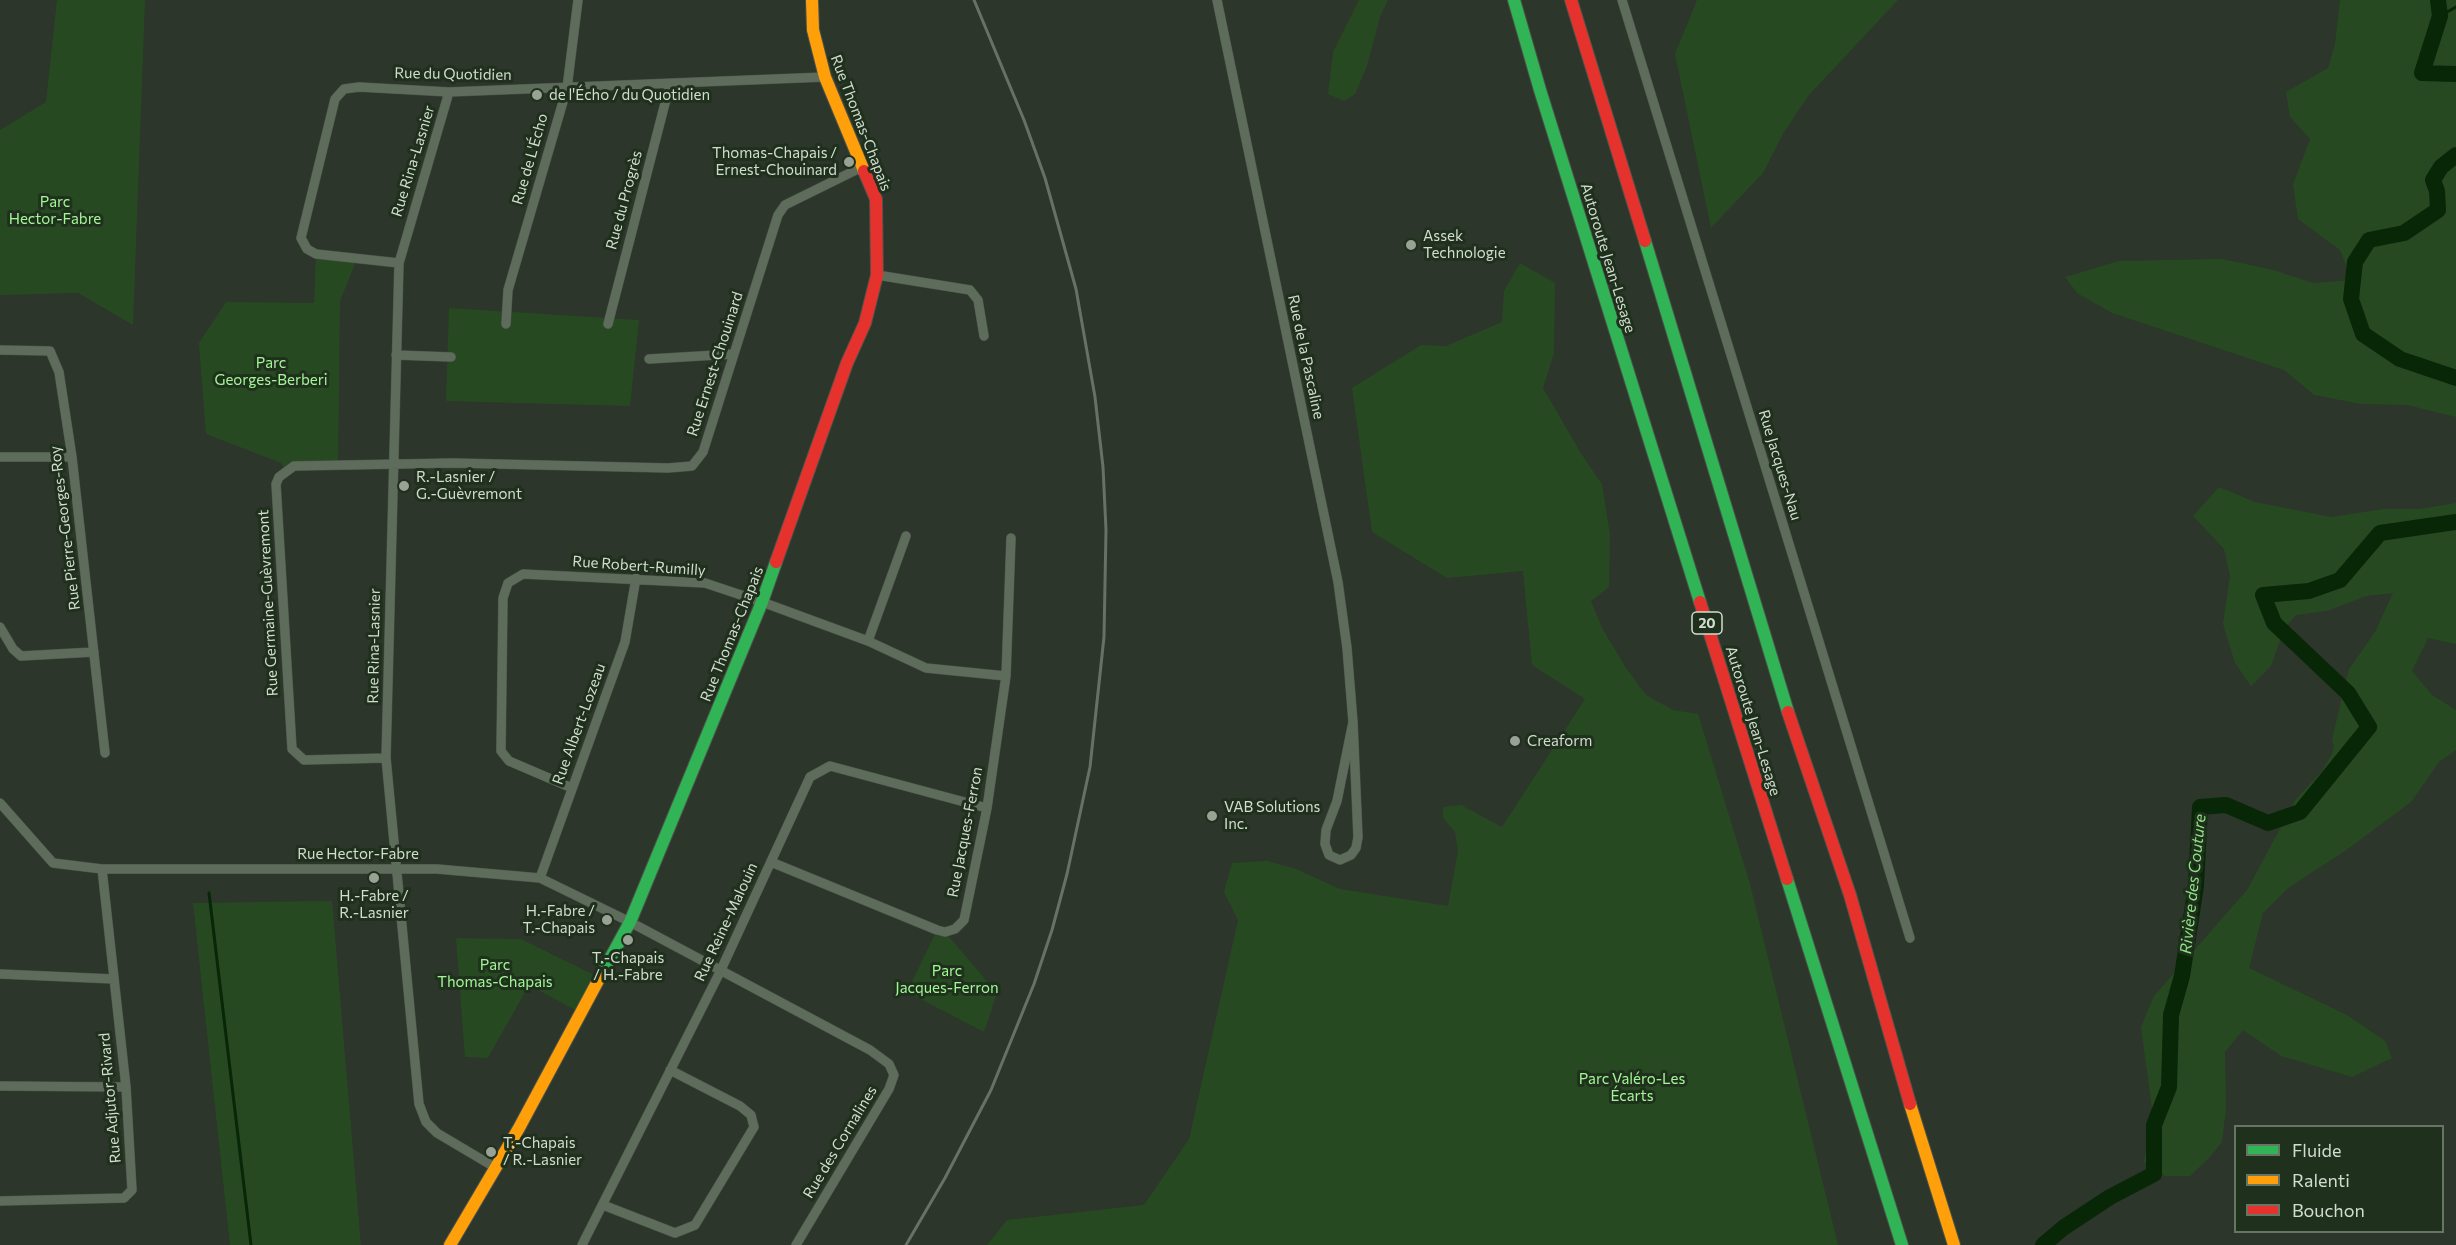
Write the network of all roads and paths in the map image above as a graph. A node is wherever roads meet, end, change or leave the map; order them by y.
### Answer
1 (578, 0) edge
2 (812, 0) edge
3 (1217, 0) edge
4 (1514, 0) edge
5 (1571, 0) edge
6 (1622, 0) edge
7 (825, 77) junction
8 (670, 84) junction
9 (567, 88) junction
10 (449, 92) junction
11 (864, 166) junction
12 (399, 263) junction
13 (877, 275) junction
14 (506, 324) dead end
15 (608, 324) dead end
16 (984, 336) dead end
17 (0, 350) edge
18 (734, 354) junction
19 (396, 355) junction
20 (451, 357) dead end
21 (649, 359) dead end
22 (72, 457) junction
23 (0, 458) edge
24 (393, 465) junction
25 (906, 536) dead end
26 (1011, 538) dead end
27 (636, 578) junction
28 (762, 602) junction
29 (0, 627) edge
30 (868, 641) junction
31 (94, 652) junction
32 (1006, 676) junction
33 (1353, 722) junction
34 (105, 753) dead end
35 (386, 758) junction
36 (572, 788) junction
37 (0, 803) edge
38 (987, 808) junction
39 (771, 862) junction
40 (102, 869) junction
41 (397, 869) junction
42 (540, 878) junction
43 (630, 922) junction
44 (1910, 938) dead end
45 (720, 972) junction
46 (0, 974) edge
47 (114, 979) junction
48 (670, 1070) junction
49 (0, 1086) edge
50 (126, 1087) junction
51 (496, 1168) junction
52 (0, 1201) edge
53 (603, 1205) junction
54 (450, 1245) edge
55 (582, 1245) edge
56 (796, 1245) edge
57 (1902, 1245) edge
58 (1954, 1245) edge

1 - 9 street, Rue de L'Écho
2 - 7 main road, Rue Thomas-Chapais
3 - 33 street, Rue de la Pascaline
4 - 57 main road, Autoroute Jean-Lesage / 20
5 - 58 main road
6 - 44 street, Rue Jacques-Nau
7 - 8 street, Rue du Quotidien
7 - 11 main road, Rue Thomas-Chapais
8 - 9 street, Rue du Quotidien
8 - 15 street, Rue du Progrès
9 - 10 street, Rue du Quotidien
9 - 14 street, Rue de L'Écho
10 - 12 street, Rue Rina-Lasnier
10 - 12 street, Rue du Quotidien
11 - 13 main road, Rue Thomas-Chapais
11 - 18 street, Rue Ernest-Chouinard
12 - 19 street, Rue Rina-Lasnier
13 - 16 street
13 - 28 main road, Rue Thomas-Chapais
17 - 22 street, Rue Pierre-Georges-Roy
18 - 21 street
18 - 24 street, Rue Ernest-Chouinard
19 - 20 street
19 - 24 street, Rue Rina-Lasnier
22 - 23 street
22 - 31 street, Rue Pierre-Georges-Roy
24 - 35 street, Rue Rina-Lasnier
24 - 35 street, Rue Germaine-Guèvremont
25 - 30 street
26 - 32 street, Rue Jacques-Ferron
27 - 28 street, Rue Robert-Rumilly
27 - 36 street, Rue Albert-Lozeau
27 - 36 street, Rue Robert-Rumilly
28 - 30 street, Rue Robert-Rumilly
28 - 43 main road, Rue Thomas-Chapais
29 - 31 street
30 - 32 street, Rue Robert-Rumilly
31 - 34 street, Rue Pierre-Georges-Roy
32 - 38 street, Rue Jacques-Ferron
33 - 33 street, Rue de la Pascaline
35 - 41 street, Rue Rina-Lasnier
36 - 42 street, Rue Albert-Lozeau
37 - 40 street, Rue Hector-Fabre
38 - 39 street, Rue Reine-Malouin
38 - 39 street, Rue Jacques-Ferron
39 - 45 street, Rue Reine-Malouin
40 - 41 street, Rue Hector-Fabre
40 - 47 street, Rue Adjutor-Rivard
41 - 42 street, Rue Hector-Fabre
41 - 51 street, Rue Rina-Lasnier
42 - 43 street, Rue Hector-Fabre
43 - 45 street, Rue Hector-Fabre
43 - 51 main road, Rue Thomas-Chapais
45 - 48 street, Rue Reine-Malouin
45 - 56 street, Rue des Cornalines
46 - 47 street
47 - 50 street, Rue Adjutor-Rivard
48 - 53 street, Rue Reine-Malouin
48 - 53 street
49 - 50 street
50 - 52 street, Rue Adjutor-Rivard
51 - 54 main road, Rue Thomas-Chapais
53 - 55 street, Rue Reine-Malouin

